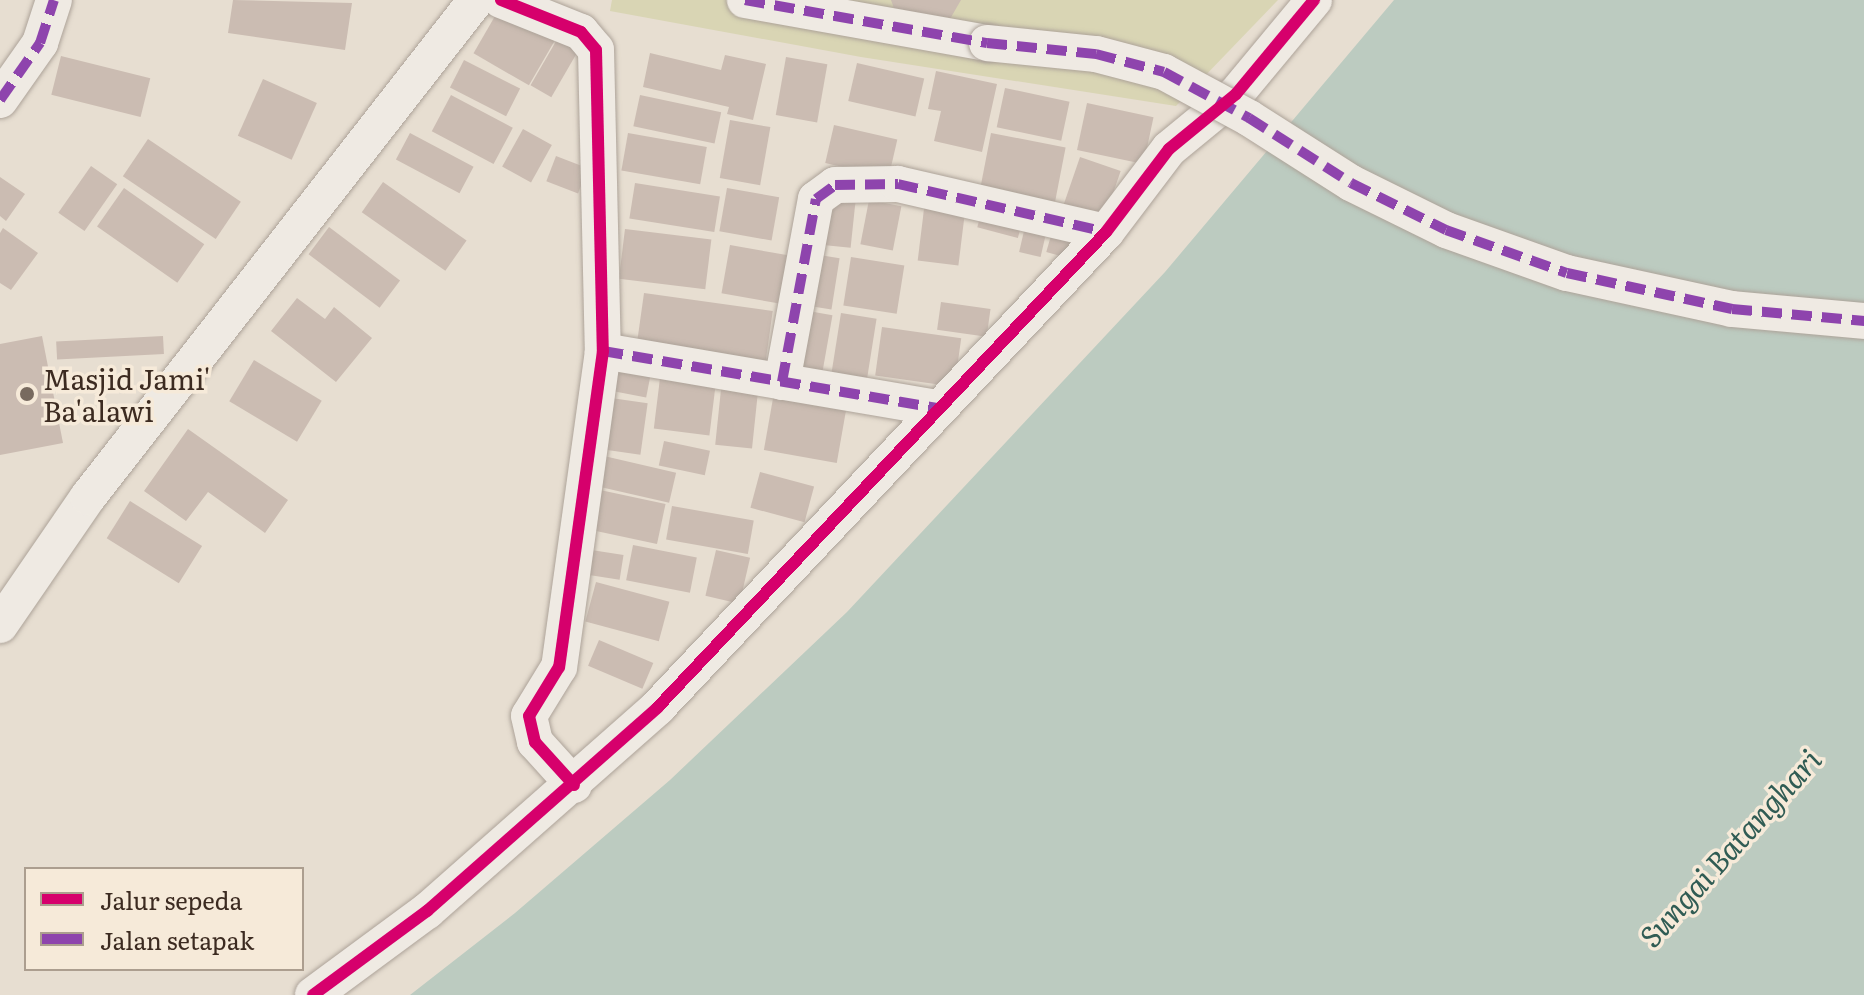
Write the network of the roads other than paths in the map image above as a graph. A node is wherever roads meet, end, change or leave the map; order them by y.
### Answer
1 (54, 0) edge
2 (476, 0) edge
3 (501, 0) edge
4 (745, 0) edge
5 (1314, 0) edge
6 (0, 100) edge
7 (1106, 232) junction
8 (1864, 321) edge
9 (603, 351) junction
10 (782, 382) junction
11 (938, 408) junction
12 (0, 625) edge
13 (574, 785) junction
14 (315, 982) edge

1 - 6 street
2 - 12 street
3 - 9 street
4 - 8 street, bridge
5 - 7 street
7 - 10 street
7 - 11 street
9 - 10 street
9 - 13 street
10 - 11 street
11 - 13 street
13 - 14 street

